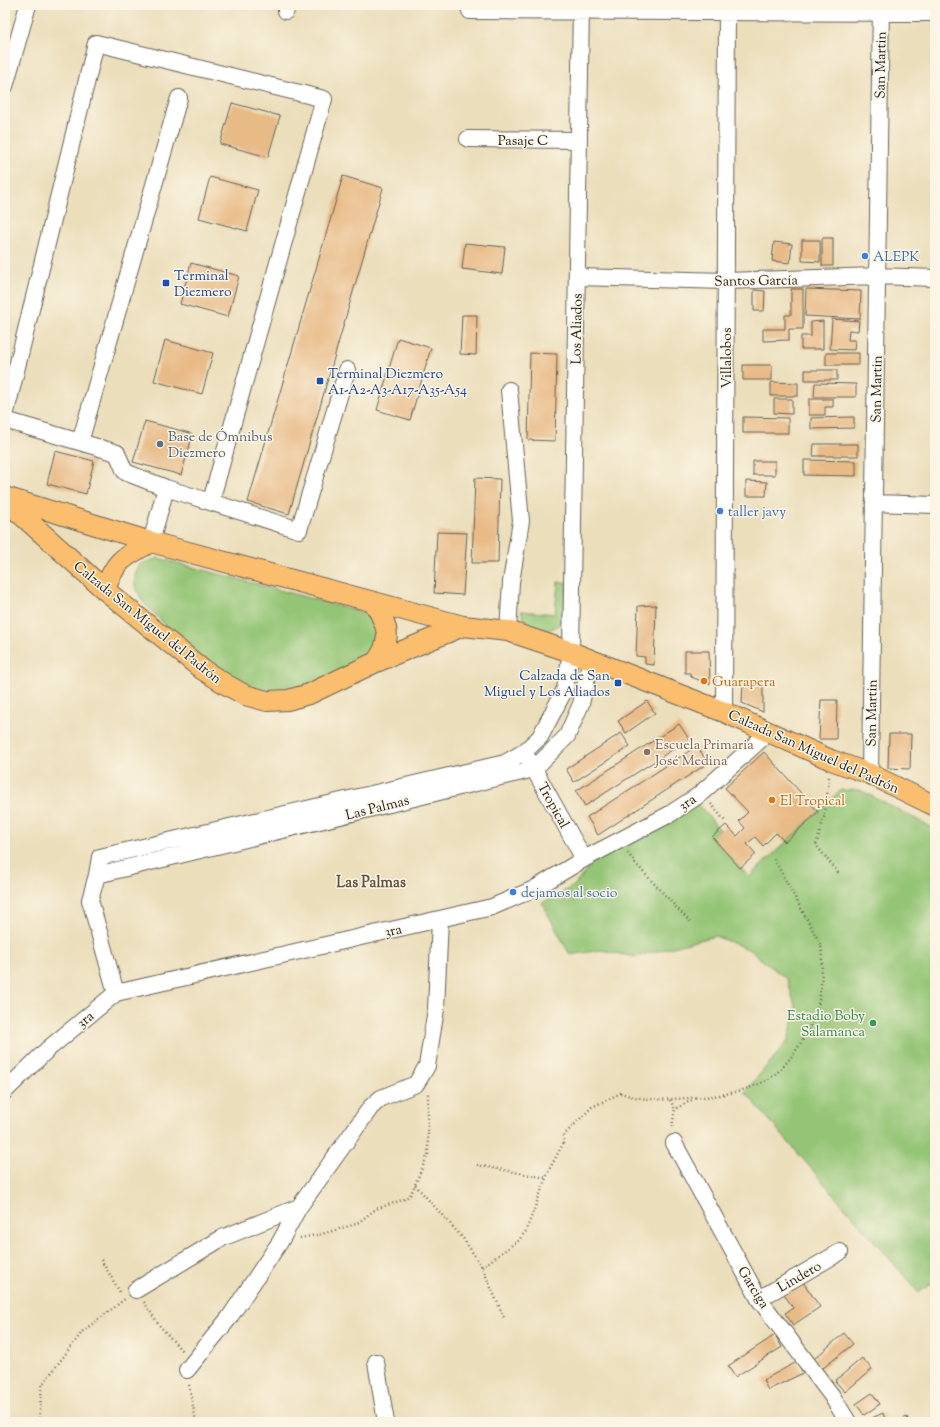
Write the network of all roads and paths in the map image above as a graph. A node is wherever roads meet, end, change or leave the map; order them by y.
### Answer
1 (28, 5) edge
2 (581, 8) edge
3 (727, 8) edge
4 (881, 9) edge
5 (470, 11) dead end
6 (935, 13) edge
7 (5, 86) edge
8 (179, 98) dead end
9 (468, 139) dead end
10 (579, 140) junction
11 (877, 276) junction
12 (577, 277) junction
13 (935, 278) edge
14 (726, 281) junction
15 (347, 370) dead end
16 (509, 390) dead end
17 (5, 416) edge
18 (5, 420) edge
19 (80, 442) junction
20 (166, 488) junction
21 (5, 497) edge
22 (5, 500) edge
23 (211, 502) junction
24 (874, 503) junction
25 (935, 505) edge
26 (151, 542) junction
27 (104, 590) junction
28 (374, 602) junction
29 (463, 626) junction
30 (508, 631) junction
31 (571, 652) junction
32 (590, 660) junction
33 (376, 662) junction
34 (724, 712) junction
35 (769, 732) junction
36 (524, 752) junction
37 (831, 760) junction
38 (534, 769) junction
39 (870, 774) junction
40 (701, 792) junction
41 (935, 806) edge
42 (725, 821) dead end
43 (620, 841) junction
44 (584, 859) junction
45 (774, 859) dead end
46 (97, 874) junction
47 (840, 875) dead end
48 (440, 919) junction
49 (690, 922) dead end
50 (116, 993) junction
51 (427, 1066) junction
52 (5, 1091) edge
53 (696, 1098) junction
54 (670, 1100) junction
55 (675, 1108) junction
56 (674, 1143) joint
57 (477, 1165) dead end
58 (546, 1178) junction
59 (415, 1185) junction
60 (299, 1207) junction
61 (280, 1242) junction
62 (840, 1252) dead end
63 (101, 1260) dead end
64 (482, 1267) junction
65 (130, 1295) junction
66 (759, 1299) junction
67 (505, 1320) dead end
68 (376, 1362) dead end
69 (189, 1367) junction
70 (39, 1422) edge
71 (196, 1422) edge
72 (386, 1422) edge
73 (848, 1422) edge

1 - 7 street
2 - 3 street
2 - 5 street
2 - 10 street, Los Aliados
3 - 4 street
3 - 14 street, Villalobos
4 - 6 street
4 - 11 street, San Martin
8 - 19 street
9 - 10 street, Pasaje C
10 - 12 street, Los Aliados
11 - 13 street, Santos García
11 - 14 street, Santos García
11 - 24 street, San Martin
12 - 14 street, Santos García
12 - 31 street, Los Aliados
14 - 34 street, Villalobos
15 - 23 street
16 - 30 street
17 - 23 street
18 - 19 street
19 - 20 street
20 - 23 street
20 - 26 street
21 - 26 main road, Calzada San Miguel del Padrón
22 - 27 main road, Calzada San Miguel del Padrón
24 - 25 street
24 - 39 street, San Martin
26 - 27 main road
26 - 28 main road, Calzada San Miguel del Padrón
27 - 33 main road, Calzada San Miguel del Padrón
28 - 29 main road, Calzada San Miguel del Padrón
28 - 33 main road
29 - 30 main road, Calzada San Miguel del Padrón
29 - 33 main road, Calzada San Miguel del Padrón
30 - 31 main road, Calzada San Miguel del Padrón
31 - 32 main road, Calzada San Miguel del Padrón
31 - 36 street, Las Palmas
32 - 34 main road, Calzada San Miguel del Padrón
32 - 38 street
34 - 35 main road, Calzada San Miguel del Padrón
35 - 37 main road, Calzada San Miguel del Padrón
35 - 40 street, 3ra
36 - 38 street, Tropical
36 - 46 street, Las Palmas
37 - 39 main road, Calzada San Miguel del Padrón
37 - 47 path
38 - 44 street, Tropical
38 - 46 street, Las Palmas
39 - 41 main road, Calzada San Miguel del Padrón
40 - 42 path
40 - 43 street, 3ra
43 - 44 street, 3ra
43 - 49 path
44 - 48 street, 3ra
45 - 53 path
46 - 50 street, Las Palmas
48 - 50 street, 3ra
48 - 51 street
50 - 52 street, 3ra
51 - 59 path
51 - 60 street
53 - 54 path
53 - 55 path
54 - 55 path
54 - 58 path
55 - 56 path
56 - 66 street, Garciga
57 - 58 path
58 - 64 path
59 - 61 path
59 - 64 path
60 - 61 street
60 - 65 street
61 - 69 street
62 - 66 street, Lindero
63 - 65 path
64 - 67 path
65 - 69 path
65 - 70 path
66 - 73 street, Garciga
68 - 72 street
69 - 71 path

